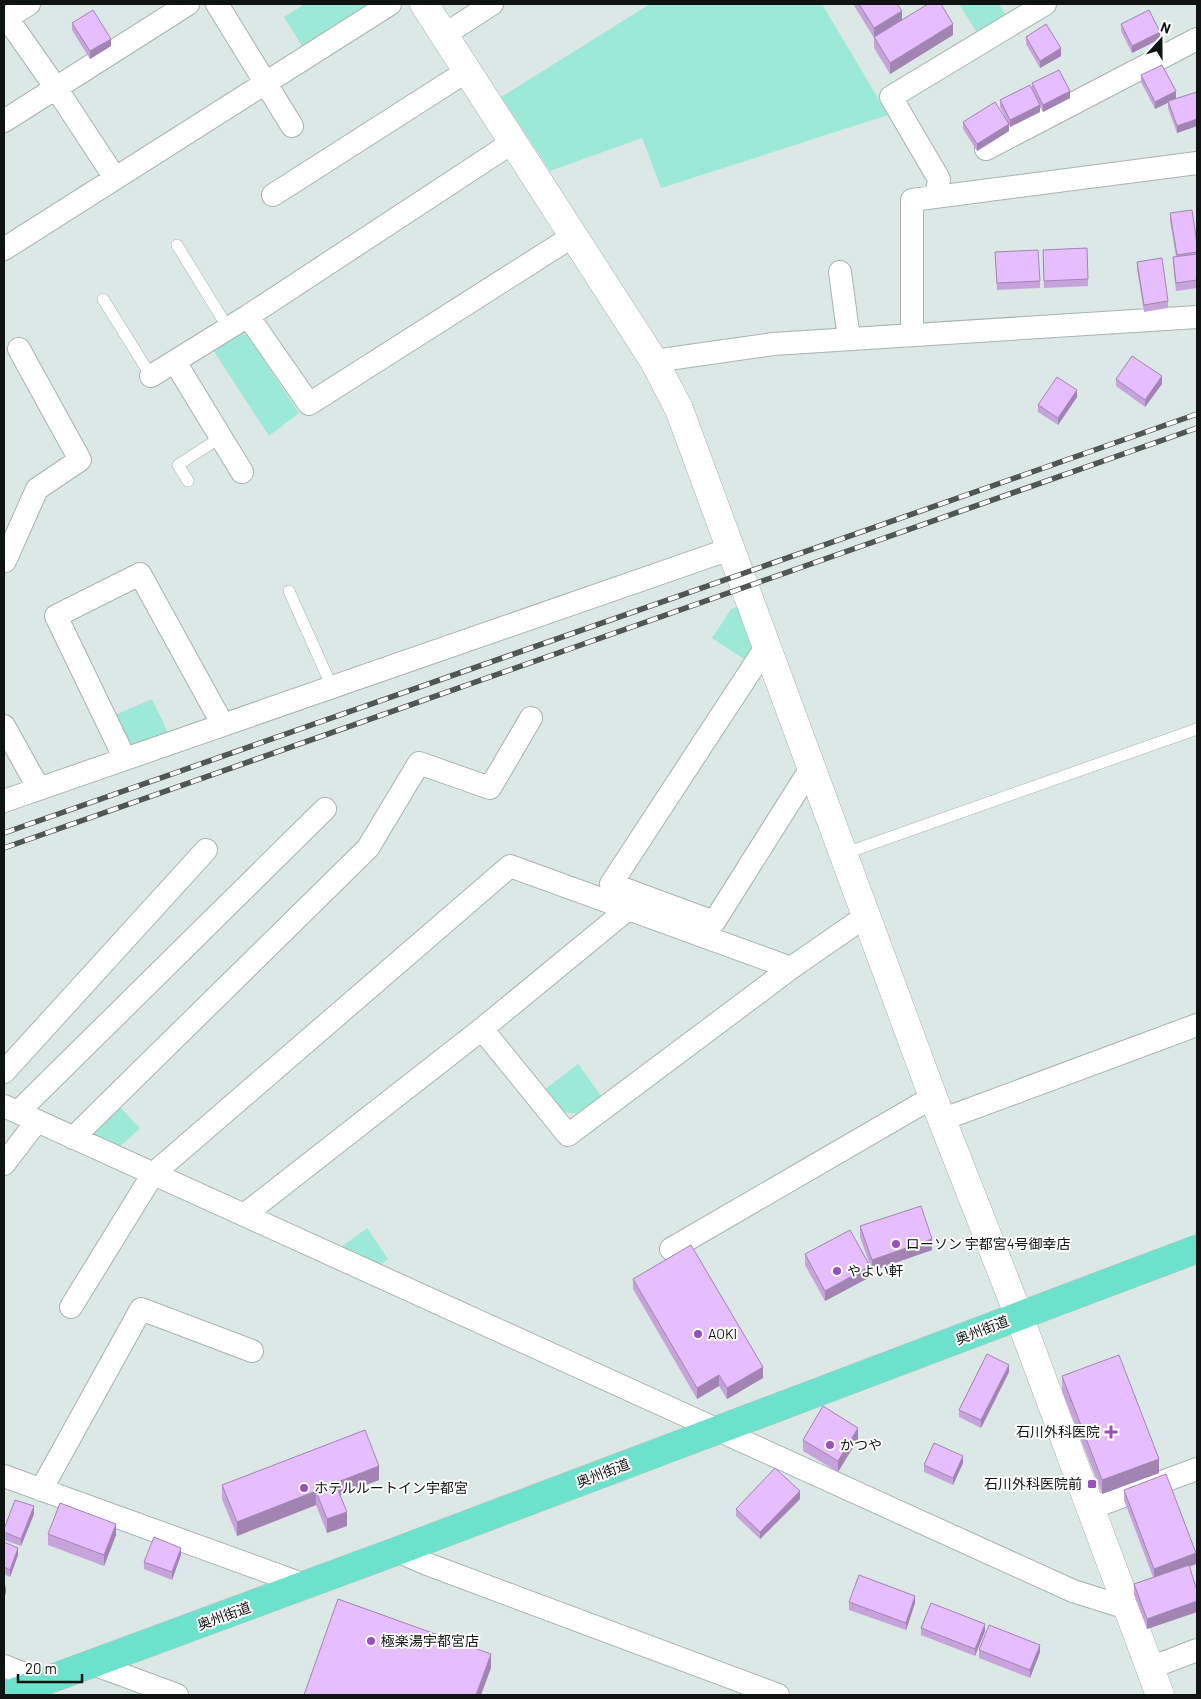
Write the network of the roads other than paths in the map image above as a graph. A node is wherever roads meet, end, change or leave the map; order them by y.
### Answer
1 (30, 4) edge
2 (188, 4) edge
3 (217, 4) edge
4 (390, 4) edge
5 (424, 4) edge
6 (492, 4) edge
7 (1044, 4) edge
8 (6, 19) edge
9 (444, 35) junction
10 (1197, 39) edge
11 (467, 71) junction
12 (265, 83) junction
13 (56, 88) junction
14 (4, 121) edge
15 (292, 126) dead end
16 (513, 142) junction
17 (986, 149) edge
18 (1197, 163) edge
19 (114, 178) junction
20 (273, 195) dead end
21 (936, 196) junction
22 (573, 236) junction
23 (177, 245) dead end
24 (4, 249) edge
25 (840, 272) dead end
26 (103, 299) dead end
27 (248, 316) junction
28 (1197, 317) edge
29 (228, 328) junction
30 (912, 335) junction
31 (849, 339) junction
32 (19, 349) dead end
33 (654, 361) junction
34 (174, 362) junction
35 (151, 376) joint
36 (221, 437) junction
37 (242, 472) dead end
38 (188, 481) dead end
39 (730, 549) junction
40 (4, 561) edge
41 (289, 591) dead end
42 (766, 647) junction
43 (332, 687) junction
44 (532, 718) dead end
45 (4, 726) edge
46 (223, 726) junction
47 (1197, 729) edge
48 (124, 759) junction
49 (811, 768) junction
50 (39, 789) junction
51 (4, 802) edge
52 (325, 809) dead end
53 (206, 850) dead end
54 (843, 854) junction
55 (628, 909) junction
56 (866, 916) junction
57 (791, 968) junction
58 (1197, 1025) edge
59 (482, 1029) junction
60 (4, 1072) edge
61 (937, 1108) junction
62 (20, 1113) edge
63 (73, 1138) junction
64 (4, 1164) edge
65 (152, 1174) junction
66 (244, 1215) junction
67 (671, 1249) dead end
68 (1197, 1249) edge
69 (70, 1307) dead end
70 (1019, 1316) junction
71 (252, 1351) dead end
72 (717, 1430) junction
73 (1197, 1468) edge
74 (4, 1476) edge
75 (41, 1490) junction
76 (1091, 1508) junction
77 (398, 1551) junction
78 (306, 1585) junction
79 (1127, 1608) junction
80 (1197, 1650) edge
81 (93, 1664) junction
82 (4, 1666) edge
83 (1150, 1668) junction
84 (44, 1682) junction
85 (7, 1695) edge
86 (177, 1695) edge
87 (778, 1695) edge
88 (1160, 1695) edge

1 - 8 street
2 - 13 street
3 - 12 street
4 - 12 street
5 - 9 street
6 - 9 street
7 - 21 street
8 - 13 street
9 - 11 street
10 - 17 street
11 - 16 street
11 - 20 street
12 - 15 street
12 - 19 street
13 - 14 street
13 - 19 street
16 - 22 street
16 - 27 street
18 - 21 street
19 - 24 street
21 - 30 street
22 - 27 street
22 - 33 street
23 - 29 lane
25 - 31 street
26 - 35 lane
27 - 29 street
28 - 30 street
29 - 34 street
30 - 31 street
31 - 33 street
32 - 40 street
33 - 39 street
34 - 35 street
34 - 36 street
36 - 37 street
36 - 38 lane
39 - 42 street
39 - 43 street
41 - 43 lane
42 - 49 street
42 - 49 street
43 - 46 street
44 - 63 street
45 - 50 street
46 - 48 street
46 - 48 street
47 - 54 lane
48 - 50 street
49 - 54 street
50 - 51 street
52 - 62 street
53 - 60 street
54 - 56 street
55 - 57 street
55 - 59 street
55 - 65 street
56 - 57 street
56 - 61 street
57 - 59 street
58 - 61 street
59 - 66 street
61 - 67 street
61 - 70 street
62 - 63 street
62 - 64 street
63 - 65 street
65 - 66 street
65 - 69 street
66 - 72 street
68 - 70 highway, 奥州街道
70 - 72 highway, 奥州街道
70 - 76 street
71 - 75 street
72 - 77 highway, 奥州街道
72 - 79 street
73 - 76 street
74 - 75 street
75 - 78 street
76 - 79 street
77 - 78 highway, 奥州街道
77 - 87 street
78 - 81 highway, 奥州街道
79 - 83 street
80 - 83 street
81 - 84 highway, 奥州街道
81 - 86 street
82 - 84 street
83 - 88 street
84 - 85 highway, 奥州街道

